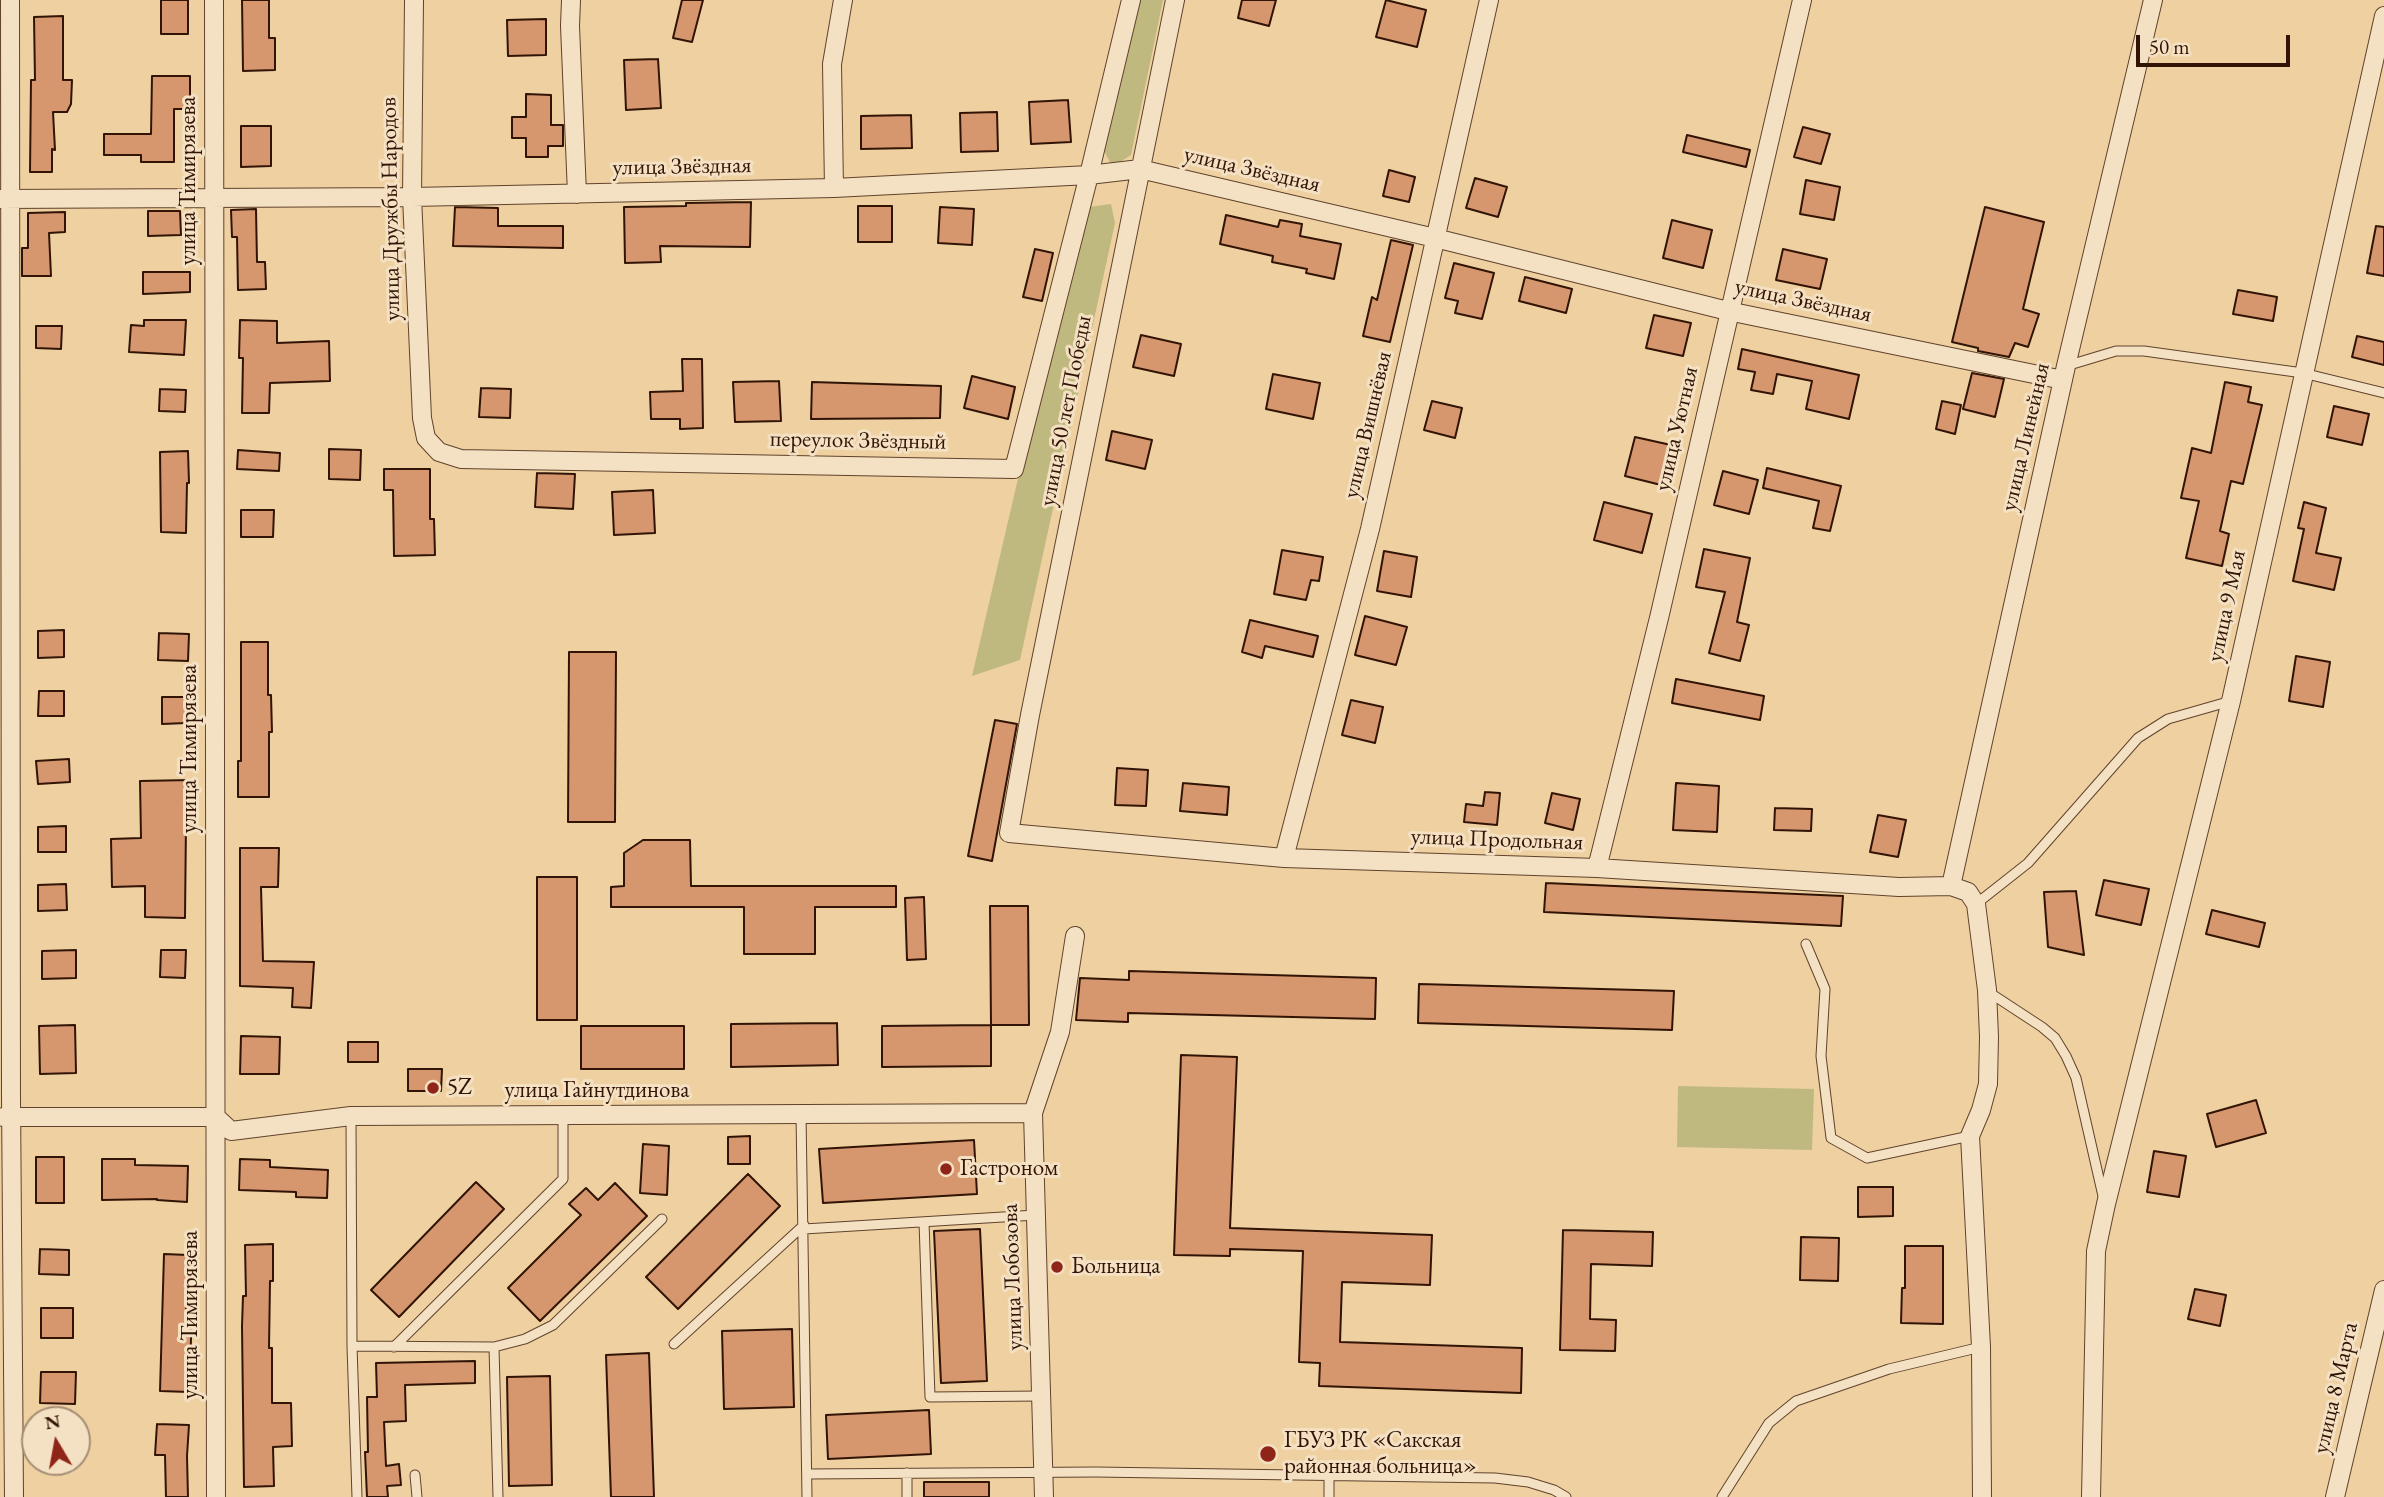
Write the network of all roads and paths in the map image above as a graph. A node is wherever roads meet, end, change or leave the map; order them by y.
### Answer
1 (10, 0) edge
2 (214, 0) edge
3 (414, 0) edge
4 (571, 0) edge
5 (843, 0) edge
6 (1131, 0) edge
7 (1175, 0) edge
8 (1489, 0) edge
9 (1802, 0) edge
10 (2153, 0) edge
11 (2384, 16) edge
12 (1140, 169) junction
13 (1089, 176) junction
14 (834, 188) junction
15 (577, 194) junction
16 (213, 197) junction
17 (412, 197) junction
18 (5, 199) edge
19 (1435, 238) junction
20 (1728, 311) junction
21 (2065, 373) junction
22 (2303, 373) junction
23 (2384, 393) edge
24 (422, 418) joint
25 (2231, 701) junction
26 (1009, 833) joint
27 (1284, 858) junction
28 (1597, 868) junction
29 (1951, 886) junction
30 (1976, 904) junction
31 (1075, 936) dead end
32 (1806, 944) dead end
33 (1987, 990) junction
34 (1034, 1108) junction
35 (802, 1114) junction
36 (563, 1115) junction
37 (351, 1116) junction
38 (6, 1117) edge
39 (216, 1117) junction
40 (1970, 1136) junction
41 (2105, 1204) junction
42 (1036, 1214) junction
43 (663, 1219) dead end
44 (924, 1222) junction
45 (804, 1227) junction
46 (2384, 1290) edge
47 (674, 1344) dead end
48 (352, 1346) junction
49 (394, 1347) junction
50 (1981, 1347) junction
51 (494, 1348) junction
52 (1042, 1396) junction
53 (907, 1473) junction
54 (1044, 1473) junction
55 (807, 1474) junction
56 (1329, 1474) junction
57 (415, 1475) dead end
58 (14, 1497) edge
59 (216, 1497) edge
60 (357, 1497) edge
61 (417, 1497) edge
62 (498, 1497) edge
63 (807, 1497) edge
64 (907, 1497) edge
65 (1044, 1497) edge
66 (1329, 1497) edge
67 (1566, 1497) edge
68 (1722, 1497) edge
69 (1982, 1497) edge
70 (2091, 1497) edge
71 (2335, 1497) edge

1 - 18 street
2 - 16 street, улица Тимирязева
3 - 17 street, улица Дружбы Народов
4 - 15 street
5 - 14 street
6 - 13 street
7 - 12 street, улица 50 лет Победы
8 - 19 street, улица Вишнёвая
9 - 20 street, улица Уютная
10 - 21 street, улица Линейная
11 - 22 street, улица 9 Мая
12 - 13 street, улица Звёздная
12 - 19 street, улица Звёздная
12 - 26 street, улица 50 лет Победы
13 - 14 street, улица Звёздная
13 - 24 street, переулок Звёздный
14 - 15 street, улица Звёздная
15 - 17 street, улица Звёздная
16 - 17 street, улица Звёздная
16 - 18 street, улица Звёздная
16 - 39 street, улица Тимирязева
17 - 24 street, улица Дружбы Народов
18 - 38 street
19 - 20 street, улица Звёздная
19 - 27 street, улица Вишнёвая
20 - 21 street, улица Звёздная
20 - 28 street, улица Уютная
21 - 22 lane
21 - 29 street, улица Линейная
22 - 23 lane
22 - 25 street, улица 9 Мая
25 - 30 lane
25 - 41 street, улица 9 Мая
26 - 27 street, улица Продольная
27 - 28 street, улица Продольная
28 - 29 street, улица Продольная
29 - 30 street
30 - 33 street
31 - 34 street, улица Лобозова
32 - 40 lane
33 - 40 street
33 - 41 lane
34 - 35 street, улица Гайнутдинова
34 - 42 street, улица Лобозова
35 - 36 street, улица Гайнутдинова
35 - 45 lane
36 - 37 street, улица Гайнутдинова
36 - 49 lane
37 - 39 street, улица Гайнутдинова
37 - 48 lane
38 - 39 street, улица Гайнутдинова
38 - 58 street
39 - 59 street, улица Тимирязева
40 - 50 street
41 - 70 street, улица 9 Мая
42 - 44 lane
42 - 52 street, улица Лобозова
43 - 51 lane
44 - 45 lane
44 - 52 lane
45 - 47 lane
45 - 55 lane
46 - 71 street, улица 8 Марта
48 - 49 lane
48 - 60 lane
49 - 51 lane
50 - 68 lane
50 - 69 street
51 - 62 lane
52 - 54 street, улица Лобозова
53 - 54 lane
53 - 55 lane
53 - 64 lane
54 - 56 lane
54 - 65 street, улица Лобозова
55 - 63 lane
56 - 66 lane
56 - 67 lane
57 - 61 lane

